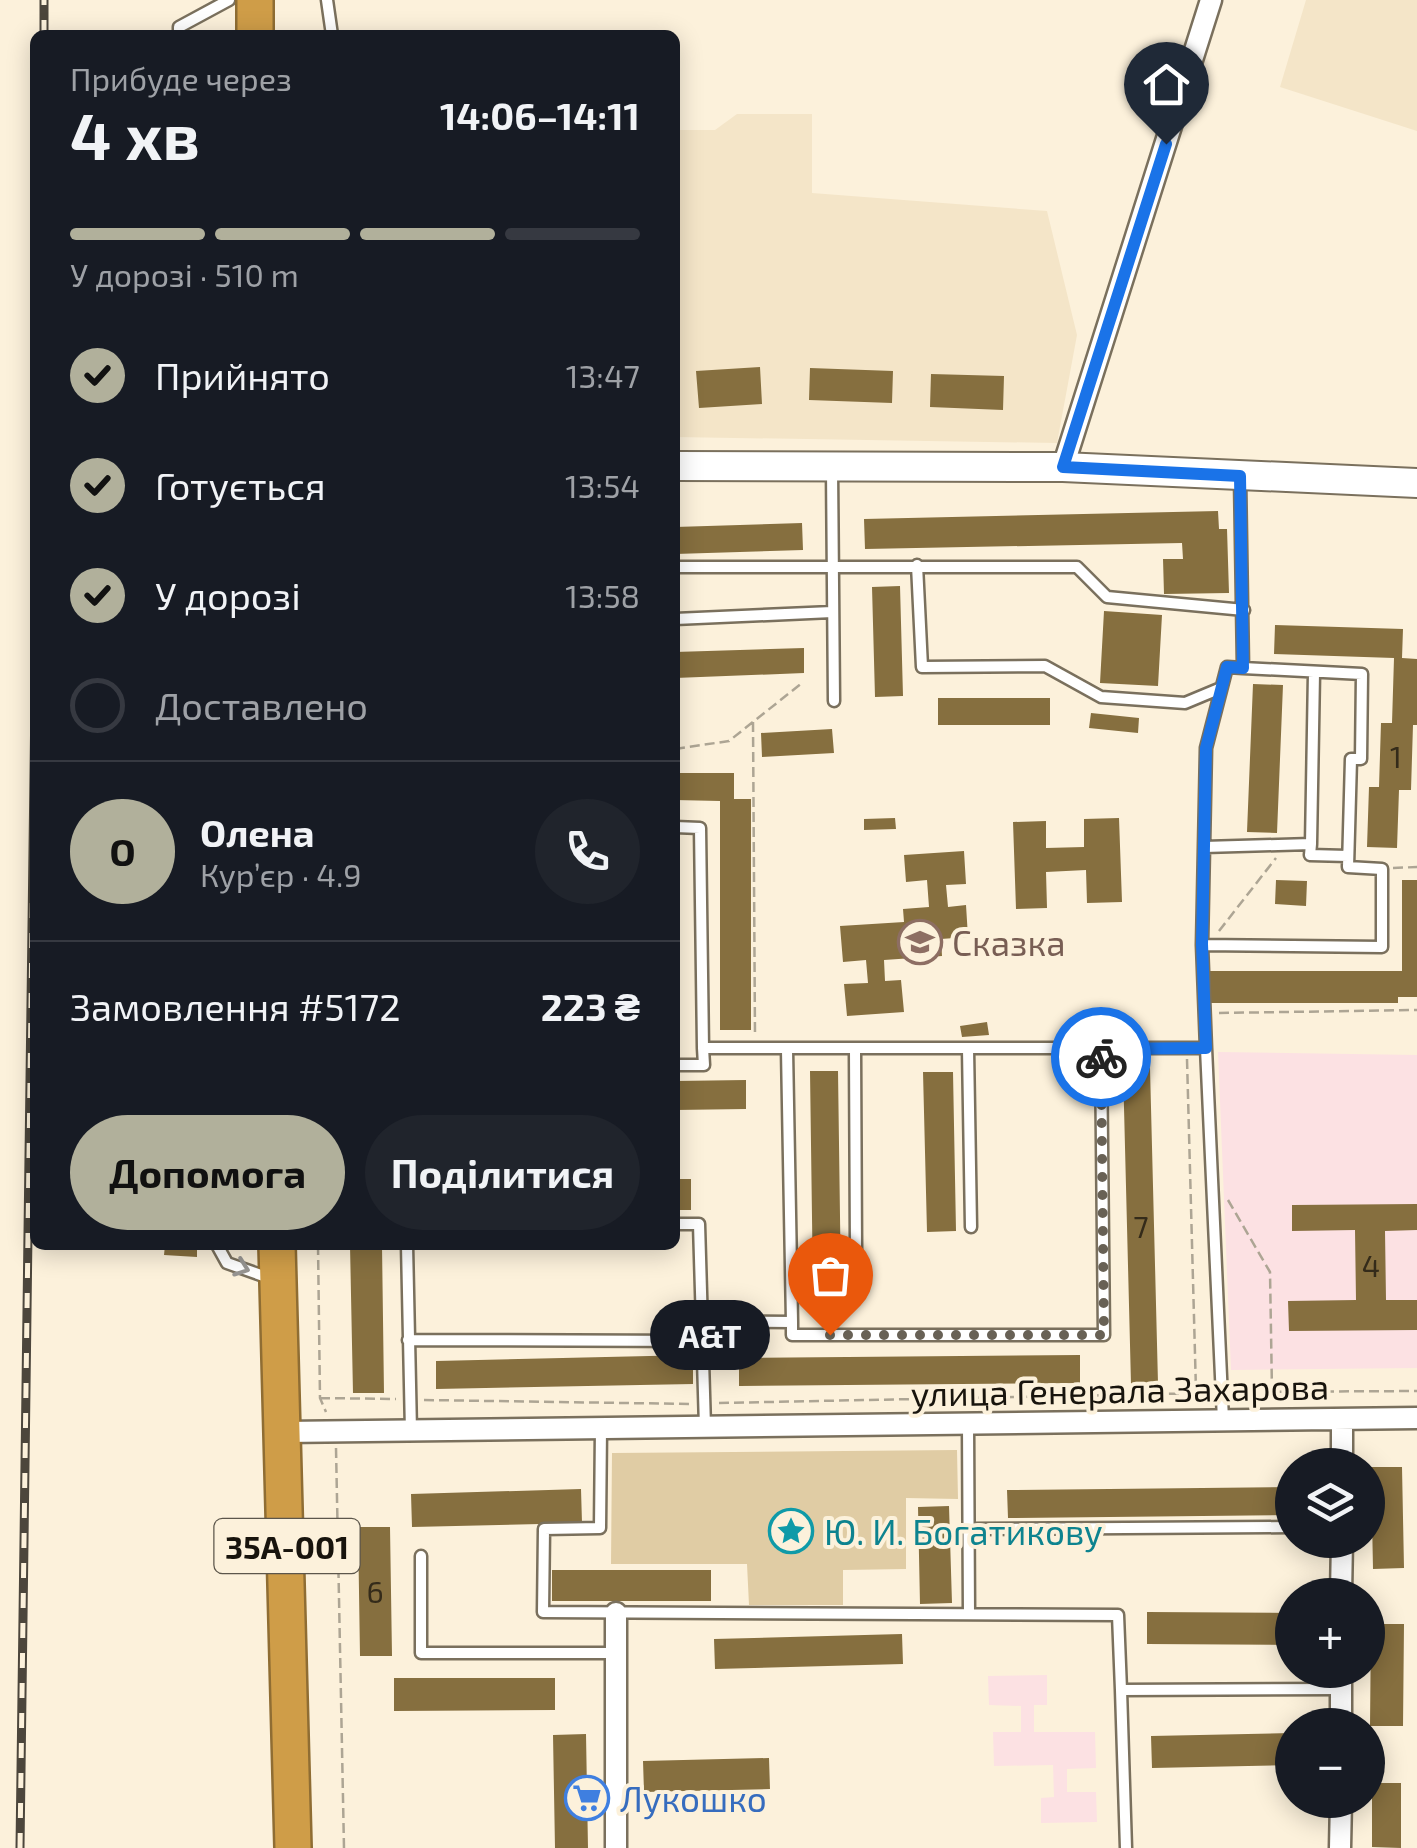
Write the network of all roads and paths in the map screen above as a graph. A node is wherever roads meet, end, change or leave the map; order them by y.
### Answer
1 (229, 0) edge
2 (256, 0) edge
3 (327, 0) edge
4 (1211, 0) edge
5 (179, 30) edge
6 (255, 30) edge
7 (331, 30) edge
8 (680, 466) edge
9 (1063, 467) junction
10 (832, 468) junction
11 (1240, 476) junction
12 (1417, 482) edge
13 (832, 564) junction
14 (917, 565) junction
15 (680, 566) edge
16 (1244, 610) junction
17 (832, 612) junction
18 (680, 618) edge
19 (1243, 668) junction
20 (1314, 673) junction
21 (802, 683) dead end
22 (1222, 688) junction
23 (834, 700) dead end
24 (753, 722) junction
25 (680, 749) edge
26 (680, 827) edge
27 (1311, 844) junction
28 (1286, 845) junction
29 (1204, 847) junction
30 (1348, 856) junction
31 (1417, 867) edge
32 (1382, 868) junction
33 (1205, 945) junction
34 (1417, 1010) edge
35 (1204, 1013) junction
36 (703, 1048) junction
37 (1186, 1048) junction
38 (1206, 1048) junction
39 (968, 1049) junction
40 (1101, 1049) junction
41 (754, 1050) junction
42 (786, 1050) junction
43 (855, 1050) junction
44 (680, 1066) edge
45 (1212, 1173) junction
46 (680, 1224) edge
47 (971, 1227) dead end
48 (220, 1250) edge
49 (277, 1250) edge
50 (318, 1250) edge
51 (406, 1250) edge
52 (856, 1250) dead end
53 (278, 1281) junction
54 (702, 1321) junction
55 (792, 1322) junction
56 (408, 1340) junction
57 (702, 1341) junction
58 (1417, 1391) edge
59 (1222, 1392) junction
60 (1272, 1392) junction
61 (1196, 1393) junction
62 (320, 1398) junction
63 (410, 1400) junction
64 (704, 1404) junction
65 (1417, 1418) edge
66 (1342, 1419) junction
67 (1224, 1421) junction
68 (968, 1424) junction
69 (705, 1427) junction
70 (601, 1428) junction
71 (411, 1430) junction
72 (285, 1432) junction
73 (335, 1432) junction
74 (1342, 1448) edge
75 (1275, 1527) edge
76 (969, 1529) junction
77 (421, 1556) dead end
78 (616, 1612) junction
79 (970, 1614) junction
80 (616, 1653) junction
81 (1275, 1683) edge
82 (1121, 1690) junction
83 (1340, 1818) edge
84 (293, 1848) edge
85 (344, 1848) edge
86 (616, 1848) edge
87 (1126, 1848) edge
88 (1340, 1848) edge

1 - 5 lane
2 - 6 highway
3 - 7 lane
4 - 9 street
8 - 10 main road
9 - 10 main road
9 - 11 main road
10 - 13 lane
11 - 12 main road
11 - 16 lane
13 - 14 lane
13 - 15 lane
13 - 17 lane
14 - 16 lane
14 - 22 lane
16 - 19 lane
17 - 18 lane
17 - 23 lane
19 - 20 lane
19 - 22 lane
20 - 27 lane
20 - 30 lane
21 - 24 path
22 - 29 lane
24 - 25 path
24 - 41 path
26 - 36 lane
27 - 28 lane
27 - 30 lane
28 - 29 lane
28 - 33 path
29 - 33 lane
30 - 32 lane
31 - 32 path
32 - 33 lane
33 - 35 lane
34 - 35 path
35 - 38 lane
36 - 41 lane
36 - 44 lane
37 - 38 lane
37 - 40 lane
37 - 61 path
38 - 45 lane
39 - 40 lane
39 - 43 lane
39 - 47 lane
40 - 55 lane
41 - 42 lane
42 - 43 lane
42 - 55 lane
43 - 52 lane
45 - 59 lane
45 - 60 path
46 - 54 lane
48 -> 53 lane
49 - 53 highway, 35А-001
50 - 62 path
51 - 56 lane
53 - 72 highway, 35А-001
54 - 55 lane
54 - 57 lane
56 - 57 lane
56 - 63 lane
57 - 64 lane
58 - 60 path
59 - 60 path
59 - 61 path
59 - 67 lane
61 - 64 path
62 - 63 path
62 - 73 path
63 - 64 path
63 - 71 lane
64 - 69 lane
65 - 66 street, улица Генерала Захарова
66 - 67 street, улица Генерала Захарова
66 - 74 street
67 - 68 street, улица Генерала Захарова
68 - 69 street, улица Генерала Захарова
68 - 76 lane
69 - 70 street, улица Генерала Захарова
70 - 71 street, улица Генерала Захарова
70 - 78 lane
71 - 73 street, улица Генерала Захарова
72 - 73 street, улица Генерала Захарова
72 - 84 highway, 35А-001
73 - 85 path
75 - 76 lane
76 - 79 lane
77 - 80 lane
78 - 79 lane
78 - 80 street
79 - 82 lane
80 - 86 street
81 - 82 lane
82 - 87 lane
83 - 88 street

